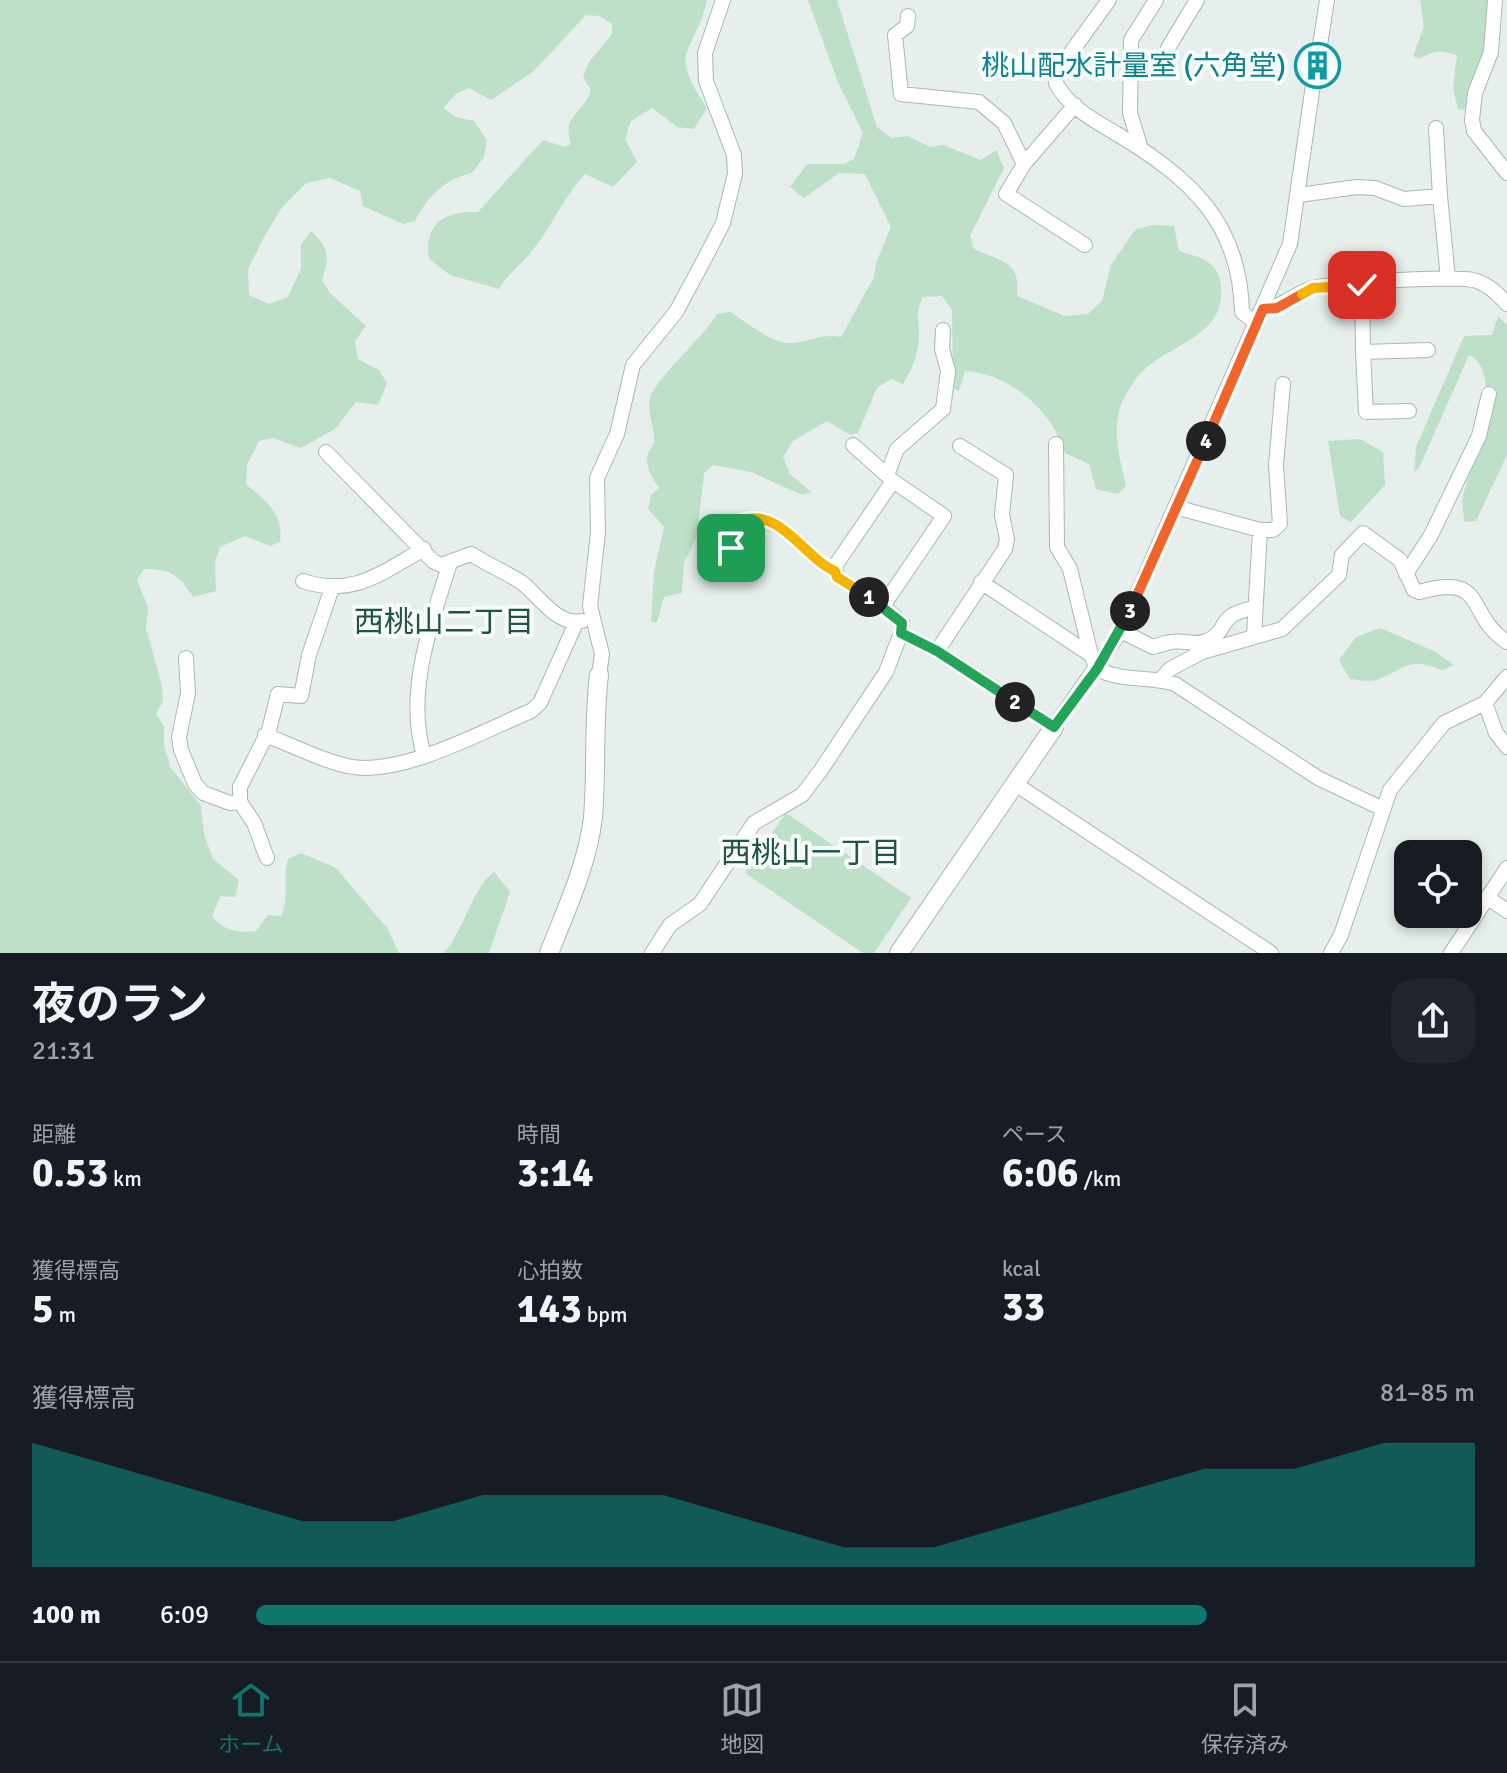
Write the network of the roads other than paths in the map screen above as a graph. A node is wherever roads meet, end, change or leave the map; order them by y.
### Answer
1 (723, 0) edge
2 (1109, 0) edge
3 (1156, 0) edge
4 (1197, 0) edge
5 (1327, 0) edge
6 (1495, 0) edge
7 (908, 16) dead end
8 (1168, 48) dead end
9 (1075, 105) junction
10 (1436, 128) dead end
11 (1141, 149) junction
12 (1024, 164) junction
13 (1507, 173) edge
14 (1299, 195) junction
15 (1440, 196) junction
16 (1085, 245) dead end
17 (1448, 279) junction
18 (1362, 285) junction
19 (1507, 304) edge
20 (1263, 309) junction
21 (1257, 324) junction
22 (943, 330) dead end
23 (1428, 350) dead end
24 (1363, 352) junction
25 (1283, 384) dead end
26 (1489, 394) dead end
27 (1409, 411) dead end
28 (1056, 444) dead end
29 (853, 445) dead end
30 (960, 446) dead end
31 (326, 452) dead end
32 (890, 478) junction
33 (1175, 507) junction
34 (1260, 530) junction
35 (428, 555) junction
36 (726, 557) dead end
37 (450, 563) junction
38 (835, 571) junction
39 (1406, 574) junction
40 (303, 581) dead end
41 (981, 582) junction
42 (332, 588) junction
43 (883, 606) junction
44 (437, 607) junction
45 (1253, 608) junction
46 (592, 615) junction
47 (576, 623) junction
48 (1121, 631) junction
49 (901, 633) junction
50 (1254, 636) junction
51 (1507, 642) edge
52 (937, 651) junction
53 (1091, 655) junction
54 (186, 658) dead end
55 (1097, 669) junction
56 (599, 675) joint
57 (1507, 677) edge
58 (1161, 679) junction
59 (1485, 703) junction
60 (1054, 727) junction
61 (265, 735) junction
62 (1507, 747) edge
63 (424, 755) junction
64 (1017, 785) junction
65 (240, 802) junction
66 (1383, 809) junction
67 (267, 858) dead end
68 (1507, 868) edge
69 (1488, 898) junction
70 (1507, 911) edge
71 (1253, 948) edge
72 (549, 953) edge
73 (652, 953) edge
74 (899, 953) edge
75 (1271, 953) edge
76 (1331, 953) edge
77 (1451, 953) edge

1 - 46 street
2 - 9 street
3 - 11 street
4 - 8 street
5 - 14 street
6 - 13 street
7 - 12 street
9 - 11 street
9 - 12 street
10 - 15 street
11 - 21 street
12 - 16 street
14 - 15 street
14 - 20 street
15 - 17 street
17 - 18 street
17 - 19 street
18 - 20 street
18 - 24 street
20 - 21 street
21 - 33 street
22 - 32 street
23 - 24 street
24 - 27 street
25 - 34 street
26 - 39 street
28 - 53 street
29 - 32 street
30 - 41 street
31 - 35 street
32 - 38 street
32 - 43 street
33 - 34 street
33 - 48 street
34 - 45 street
35 - 37 street
35 - 42 street
35 - 44 street
36 - 38 street
37 - 44 street
37 - 47 street
38 - 43 street
39 - 50 street
39 - 51 street
40 - 42 street
41 - 52 street
41 - 53 street
42 - 61 street
43 - 49 street
44 - 63 street
45 - 48 street
45 - 50 street
46 - 47 street
46 - 56 street
47 - 63 street
48 - 55 street
49 - 52 street
49 - 73 street
50 - 58 street
52 - 60 street
53 - 55 street
54 - 65 street
55 - 58 street
55 - 60 street
56 - 72 street
57 - 59 street
58 - 66 street
59 - 62 street
59 - 66 street
60 - 64 street
61 - 63 street
61 - 65 street
64 - 71 street
64 - 74 street
65 - 67 street
66 - 76 street
68 - 69 street
69 - 70 street
69 - 77 street
71 - 75 street

